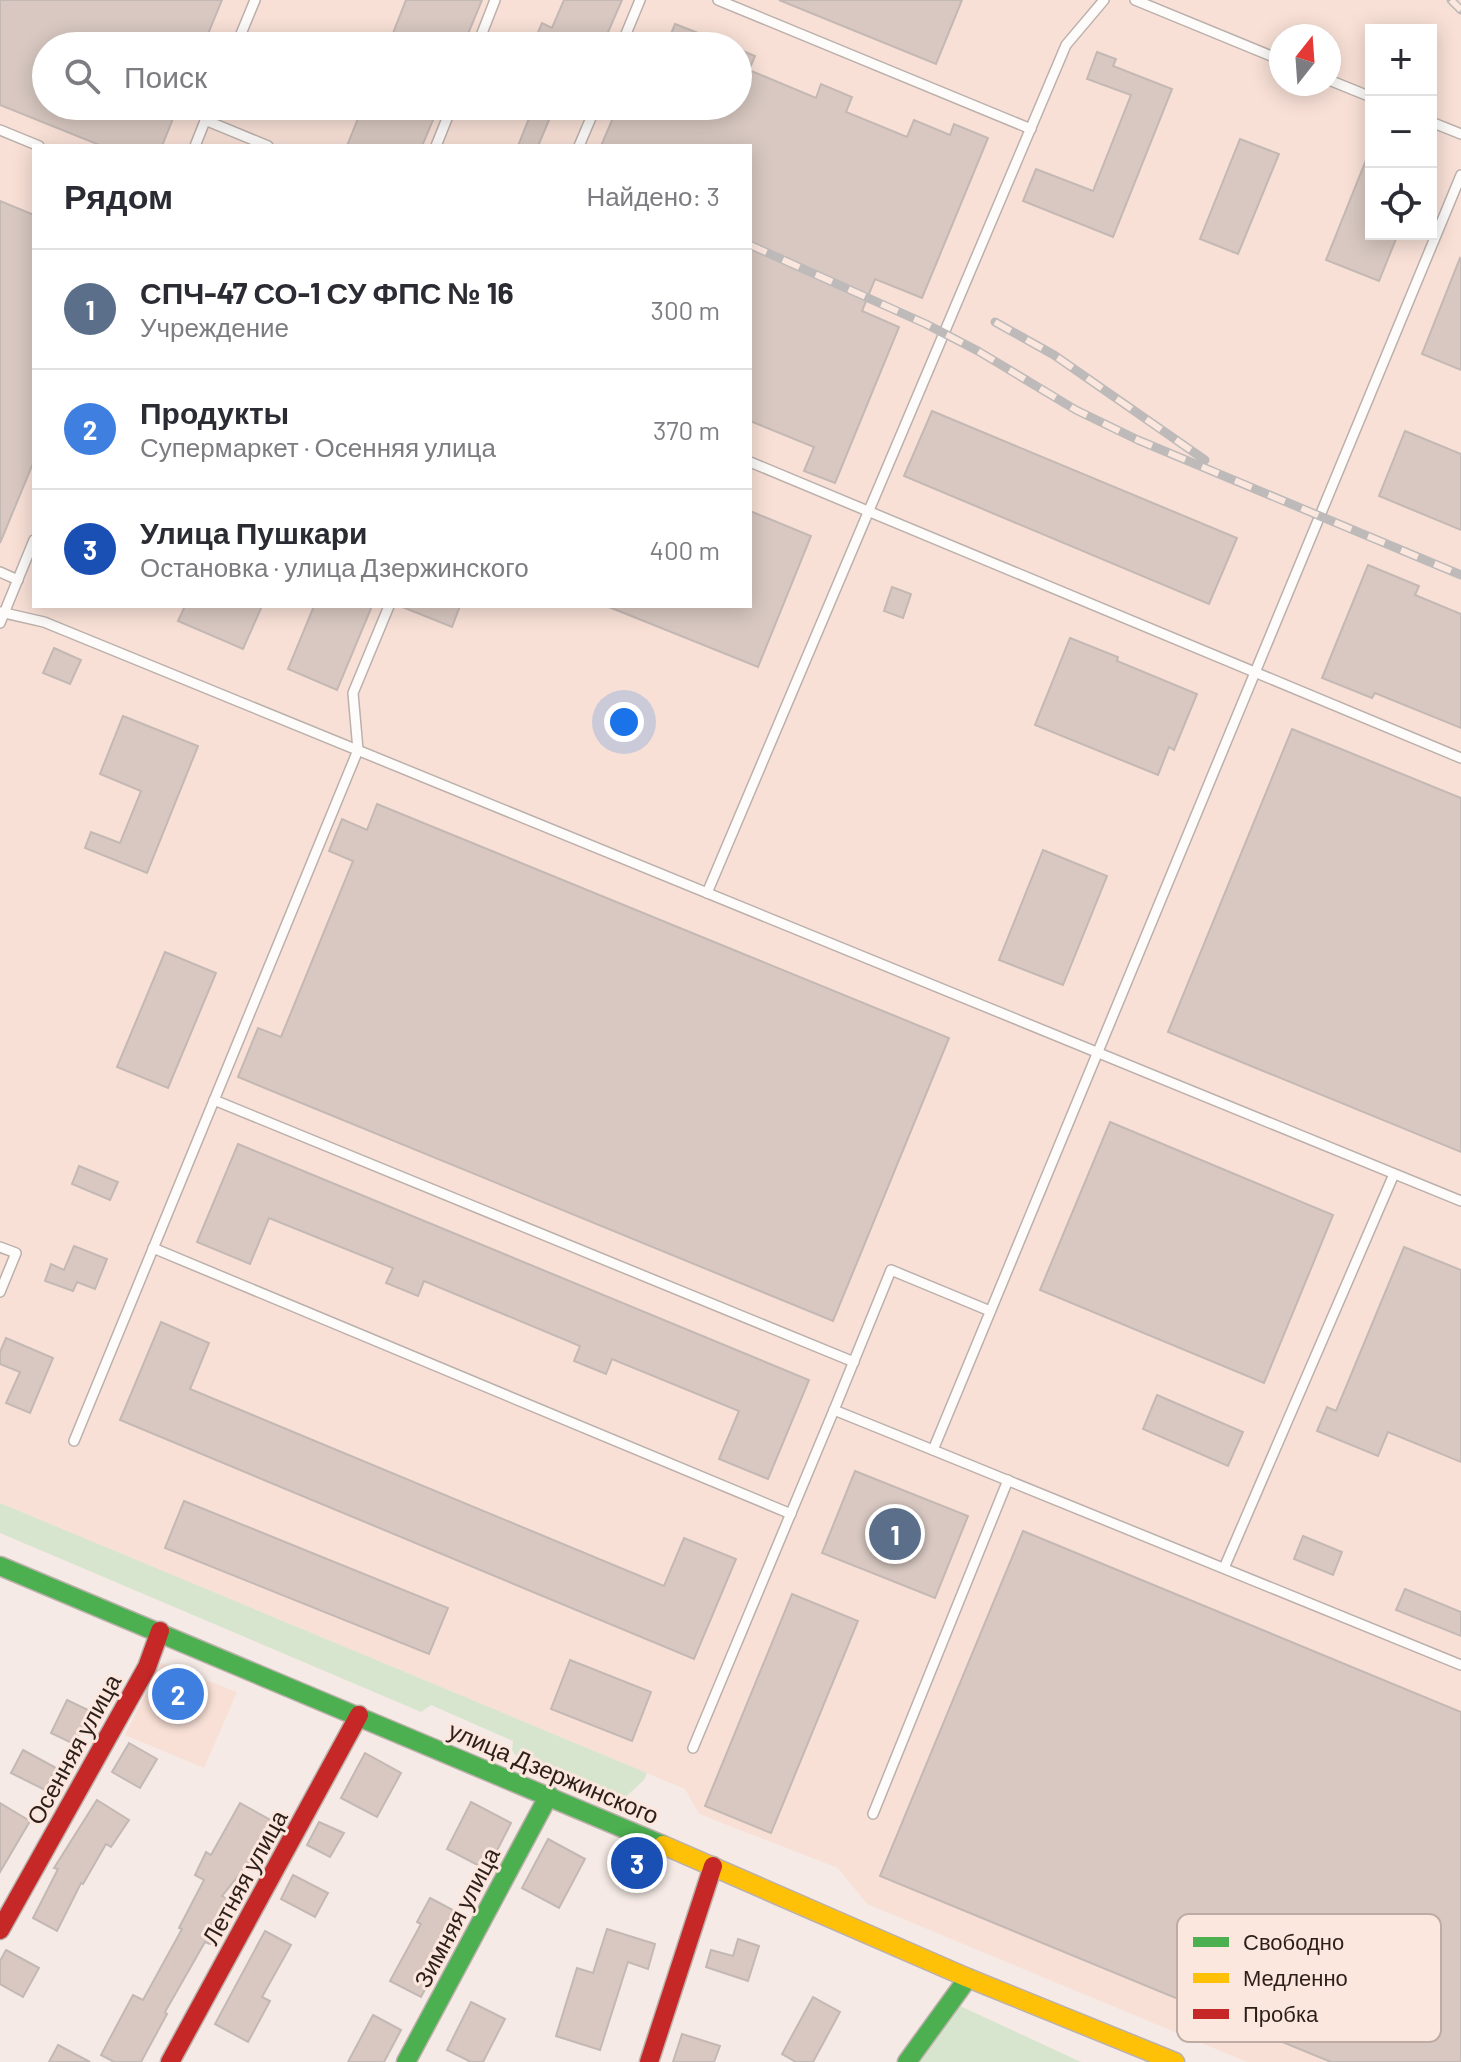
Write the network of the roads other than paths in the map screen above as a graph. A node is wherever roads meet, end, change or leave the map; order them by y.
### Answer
1 (255, 0) edge
2 (495, 0) edge
3 (640, 0) edge
4 (718, 0) edge
5 (1104, 0) edge
6 (1135, 0) edge
7 (242, 32) edge
8 (482, 32) edge
9 (627, 32) edge
10 (1269, 55) edge
11 (1341, 85) edge
12 (1369, 96) edge
13 (205, 120) joint
14 (446, 120) edge
15 (590, 120) edge
16 (1437, 124) edge
17 (1031, 129) junction
18 (0, 130) edge
19 (1461, 134) edge
20 (34, 144) edge
21 (196, 144) edge
22 (263, 144) edge
23 (437, 144) edge
24 (580, 144) edge
25 (1461, 175) edge
26 (752, 463) edge
27 (869, 512) junction
28 (32, 545) edge
29 (0, 572) edge
30 (18, 580) junction
31 (388, 608) edge
32 (1, 616) edge
33 (1255, 672) junction
34 (358, 750) junction
35 (1461, 758) edge
36 (707, 893) junction
37 (1097, 1053) junction
38 (214, 1100) junction
39 (1394, 1174) junction
40 (1461, 1201) edge
41 (0, 1247) edge
42 (153, 1248) junction
43 (0, 1292) edge
44 (990, 1311) junction
45 (854, 1362) junction
46 (834, 1410) junction
47 (74, 1441) dead end
48 (933, 1450) junction
49 (1008, 1480) junction
50 (791, 1514) junction
51 (0, 1566) edge
52 (1224, 1568) junction
53 (160, 1631) junction
54 (1461, 1665) edge
55 (359, 1715) junction
56 (693, 1748) dead end
57 (549, 1795) junction
58 (873, 1814) dead end
59 (713, 1866) junction
60 (0, 1930) edge
61 (968, 1978) junction
62 (170, 2062) edge
63 (406, 2062) edge
64 (649, 2062) edge
65 (907, 2062) edge
66 (1175, 2062) edge

1 - 7 lane
2 - 8 lane
3 - 9 lane
4 - 17 lane
5 - 17 lane
6 - 10 lane
11 - 12 lane
13 - 21 lane
13 - 22 lane
14 - 23 lane
15 - 24 lane
16 - 19 lane
17 - 27 lane
18 - 20 lane
25 - 33 lane
26 - 27 lane
27 - 33 lane
27 - 36 lane
28 - 30 lane
29 - 30 lane
30 - 32 lane
31 - 34 lane
32 - 34 lane
33 - 35 lane
33 - 37 lane
34 - 36 lane
34 - 38 lane
36 - 37 lane
37 - 39 lane
37 - 44 lane
38 - 42 lane
38 - 45 lane
39 - 40 lane
39 - 52 lane
41 - 43 lane
42 - 47 lane
42 - 50 lane
44 - 45 lane
44 - 48 lane
45 - 46 lane
46 - 48 lane
46 - 50 lane
48 - 49 lane
49 - 52 lane
49 - 58 lane
50 - 56 lane
51 - 53 main road, улица Дзержинского
52 - 54 lane
53 - 55 main road, улица Дзержинского
53 - 60 main road, Осенняя улица
55 - 57 main road, улица Дзержинского
55 - 62 main road, Летняя улица
57 - 59 main road, улица Дзержинского
57 - 63 main road, Зимняя улица
59 - 61 main road, улица Дзержинского
59 - 64 main road
61 - 65 main road
61 - 66 main road, улица Дзержинского

